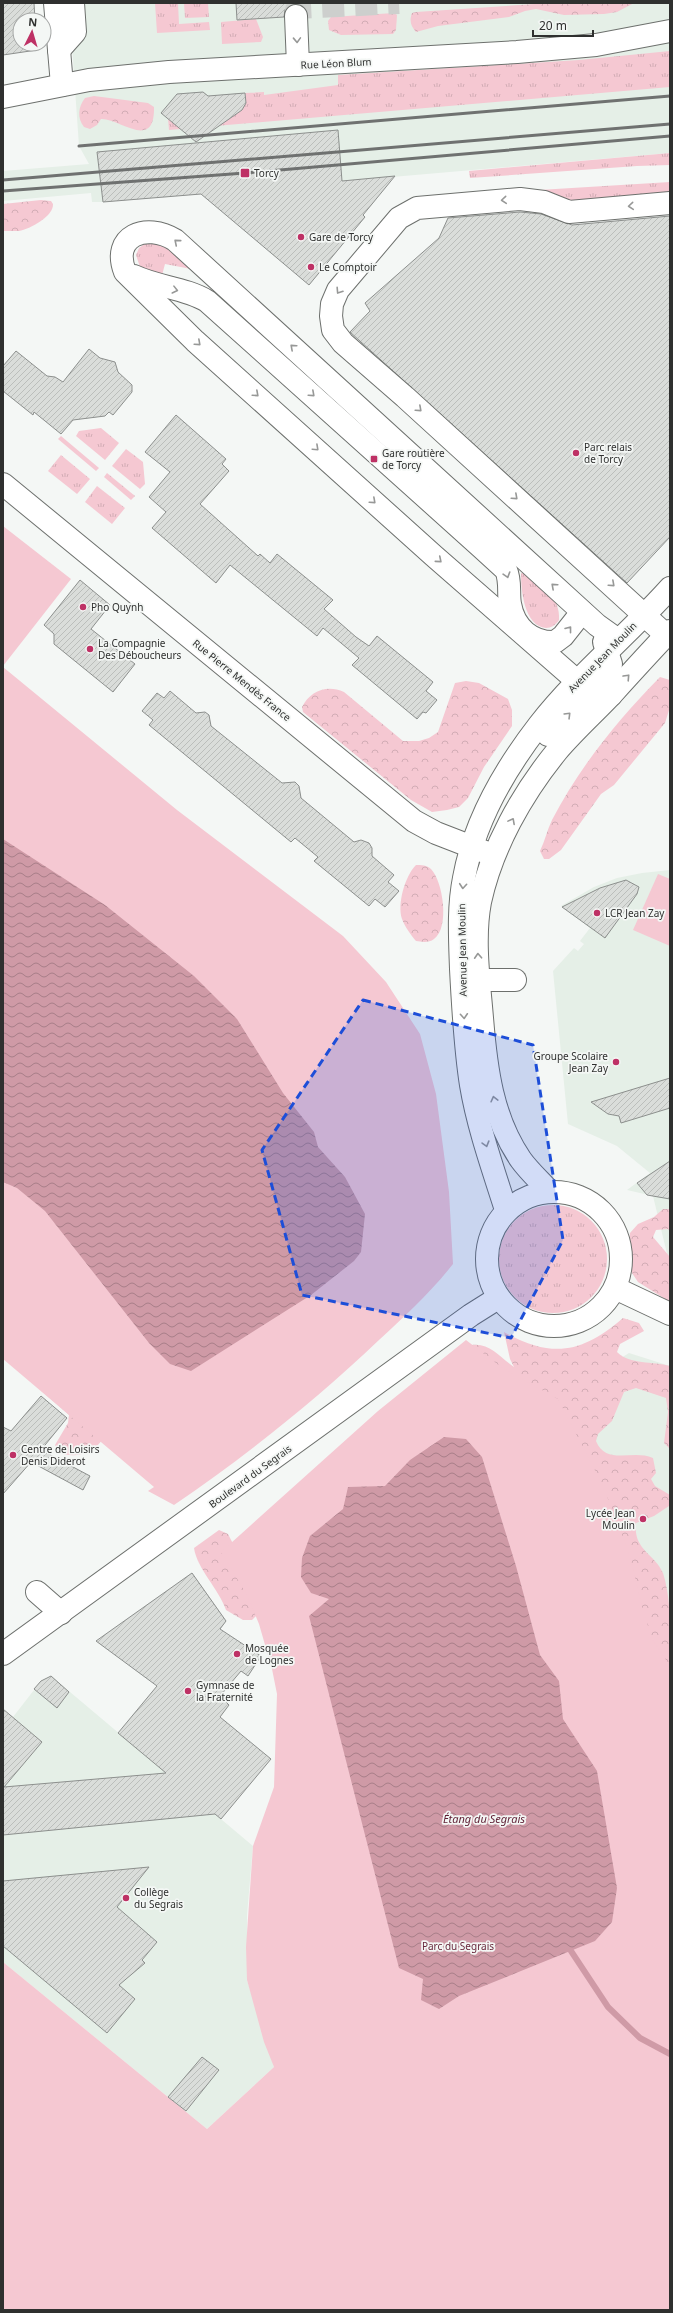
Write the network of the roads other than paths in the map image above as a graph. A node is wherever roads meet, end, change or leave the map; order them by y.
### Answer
1 (56, 3) edge
2 (73, 3) edge
3 (296, 16) dead end
4 (670, 31) edge
5 (59, 50) junction
6 (298, 65) junction
7 (62, 85) junction
8 (3, 97) edge
9 (670, 203) edge
10 (125, 272) junction
11 (3, 484) edge
12 (670, 588) edge
13 (644, 614) junction
14 (590, 618) junction
15 (526, 635) junction
16 (665, 641) edge
17 (613, 645) junction
18 (594, 688) junction
19 (471, 848) junction
20 (493, 855) junction
21 (480, 980) junction
22 (515, 980) dead end
23 (549, 1191) junction
24 (506, 1210) junction
25 (615, 1288) junction
26 (498, 1298) junction
27 (670, 1314) edge
28 (37, 1592) dead end
29 (61, 1613) junction
30 (3, 1654) edge

1 - 5 street
2 - 5 street
3 -> 6 street
4 - 6 street, Rue Léon Blum
5 - 7 street
6 - 7 street, Rue Léon Blum
7 - 8 street, Rue Léon Blum
9 -> 13 street
14 -> 10 street
10 -> 15 street
10 -> 15 street
11 - 19 street, Rue Pierre Mendès France
12 - 13 street, Avenue Jean Moulin
13 - 16 street
13 - 17 street, Avenue Jean Moulin
15 -> 14 street
14 - 17 street
15 - 18 street
18 -> 16 street, Avenue Jean Moulin
17 - 18 street, Avenue Jean Moulin
18 -> 19 street, Avenue Jean Moulin
20 -> 18 street, Avenue Jean Moulin
19 - 20 street, Rue Pierre Mendès France
19 -> 24 street, Avenue Jean Moulin
21 -> 20 street, Avenue Jean Moulin
21 - 22 street
23 -> 21 street, Avenue Jean Moulin
23 - 24 street
23 - 25 street
24 - 26 street
25 - 26 street
25 - 27 street
26 - 29 street, Boulevard du Segrais
28 - 29 street
29 - 30 street, Boulevard du Segrais

